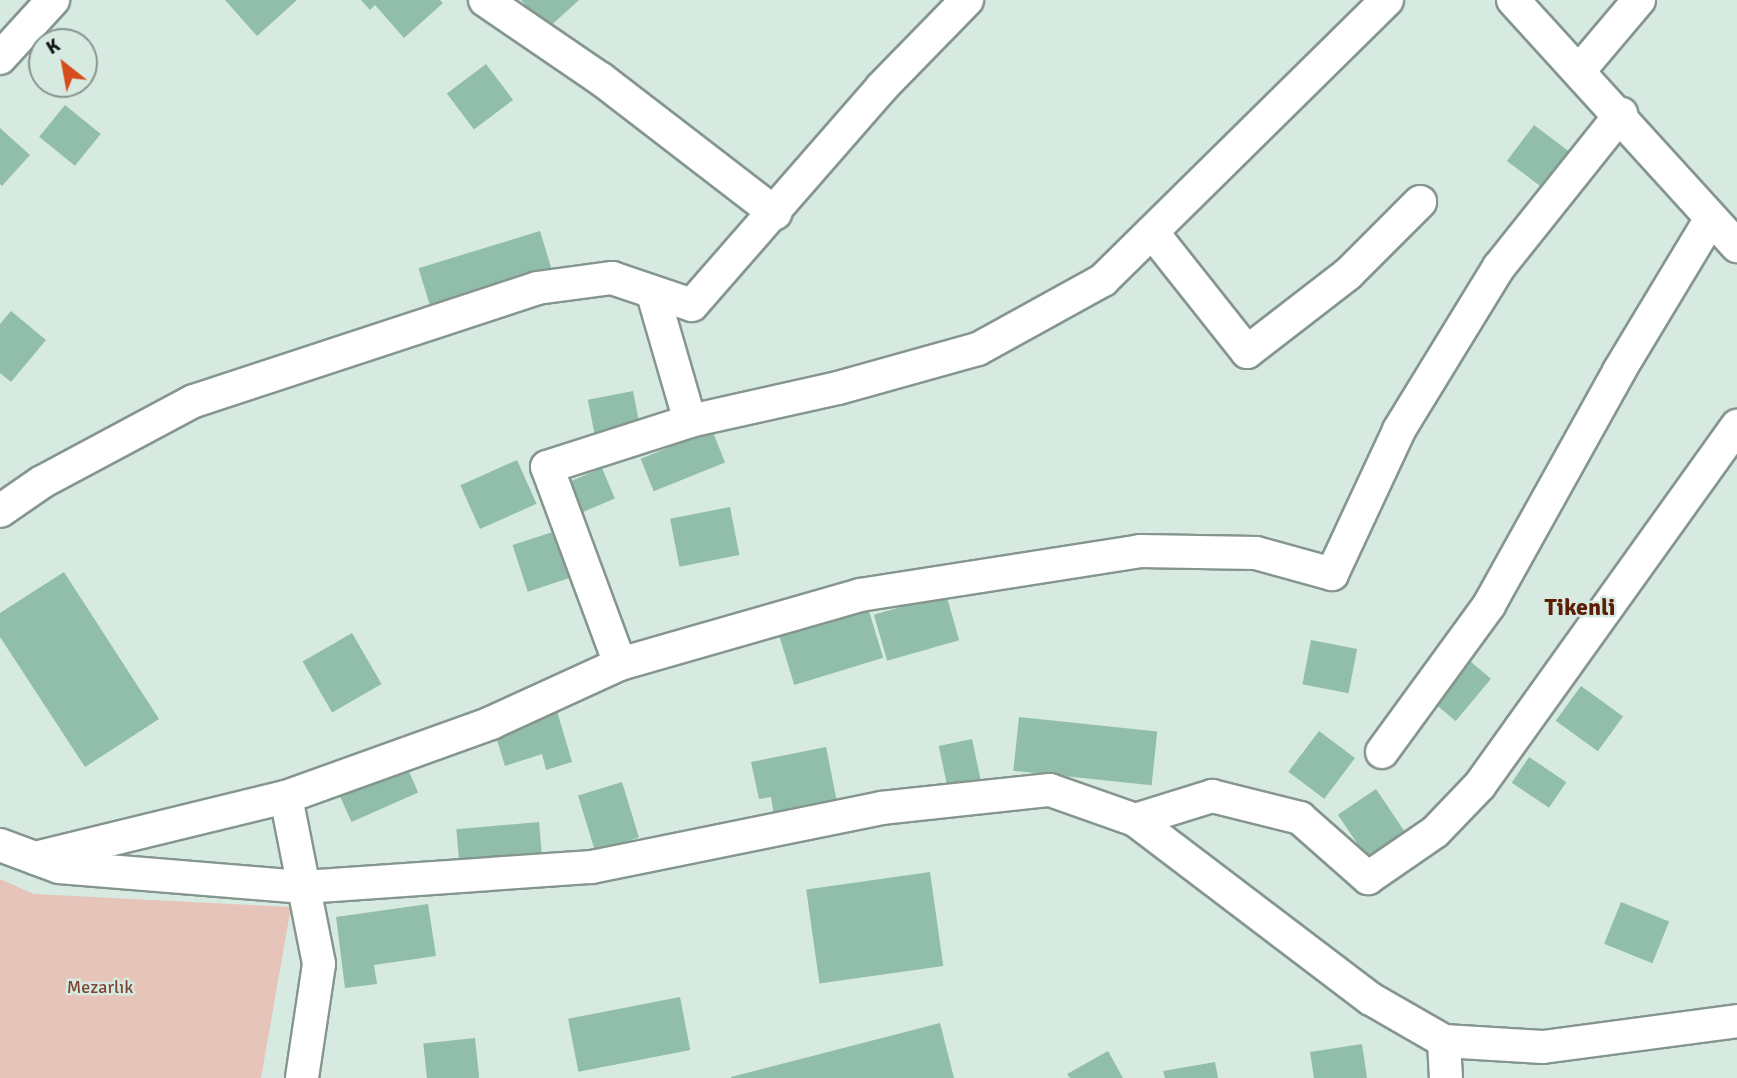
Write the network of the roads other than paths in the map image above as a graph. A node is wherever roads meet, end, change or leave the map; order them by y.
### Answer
1 (53, 0) edge
2 (485, 0) edge
3 (967, 0) edge
4 (1387, 0) edge
5 (1513, 0) edge
6 (1639, 0) edge
7 (0, 58) edge
8 (1579, 71) junction
9 (1621, 114) junction
10 (1420, 202) dead end
11 (775, 213) junction
12 (1710, 220) junction
13 (1153, 232) junction
14 (1737, 246) edge
15 (653, 294) junction
16 (690, 421) junction
17 (1737, 426) edge
18 (0, 511) edge
19 (620, 664) junction
20 (1382, 752) dead end
21 (286, 797) junction
22 (1135, 820) junction
23 (0, 845) edge
24 (35, 858) junction
25 (304, 887) junction
26 (1737, 1021) edge
27 (1444, 1041) junction
28 (302, 1078) edge
29 (1446, 1078) edge

1 - 7 street
2 - 11 street
3 - 11 street
4 - 13 street
5 - 8 street
6 - 8 street
8 - 9 street
9 - 12 street
9 - 19 street
10 - 13 street
11 - 15 street
12 - 14 street
12 - 20 street
13 - 16 street
15 - 16 street
15 - 18 street
16 - 19 street
17 - 22 street
19 - 21 street
21 - 24 street
21 - 25 street
22 - 25 street
22 - 27 street
23 - 24 street
24 - 25 street
25 - 28 street
26 - 27 street
27 - 29 street

